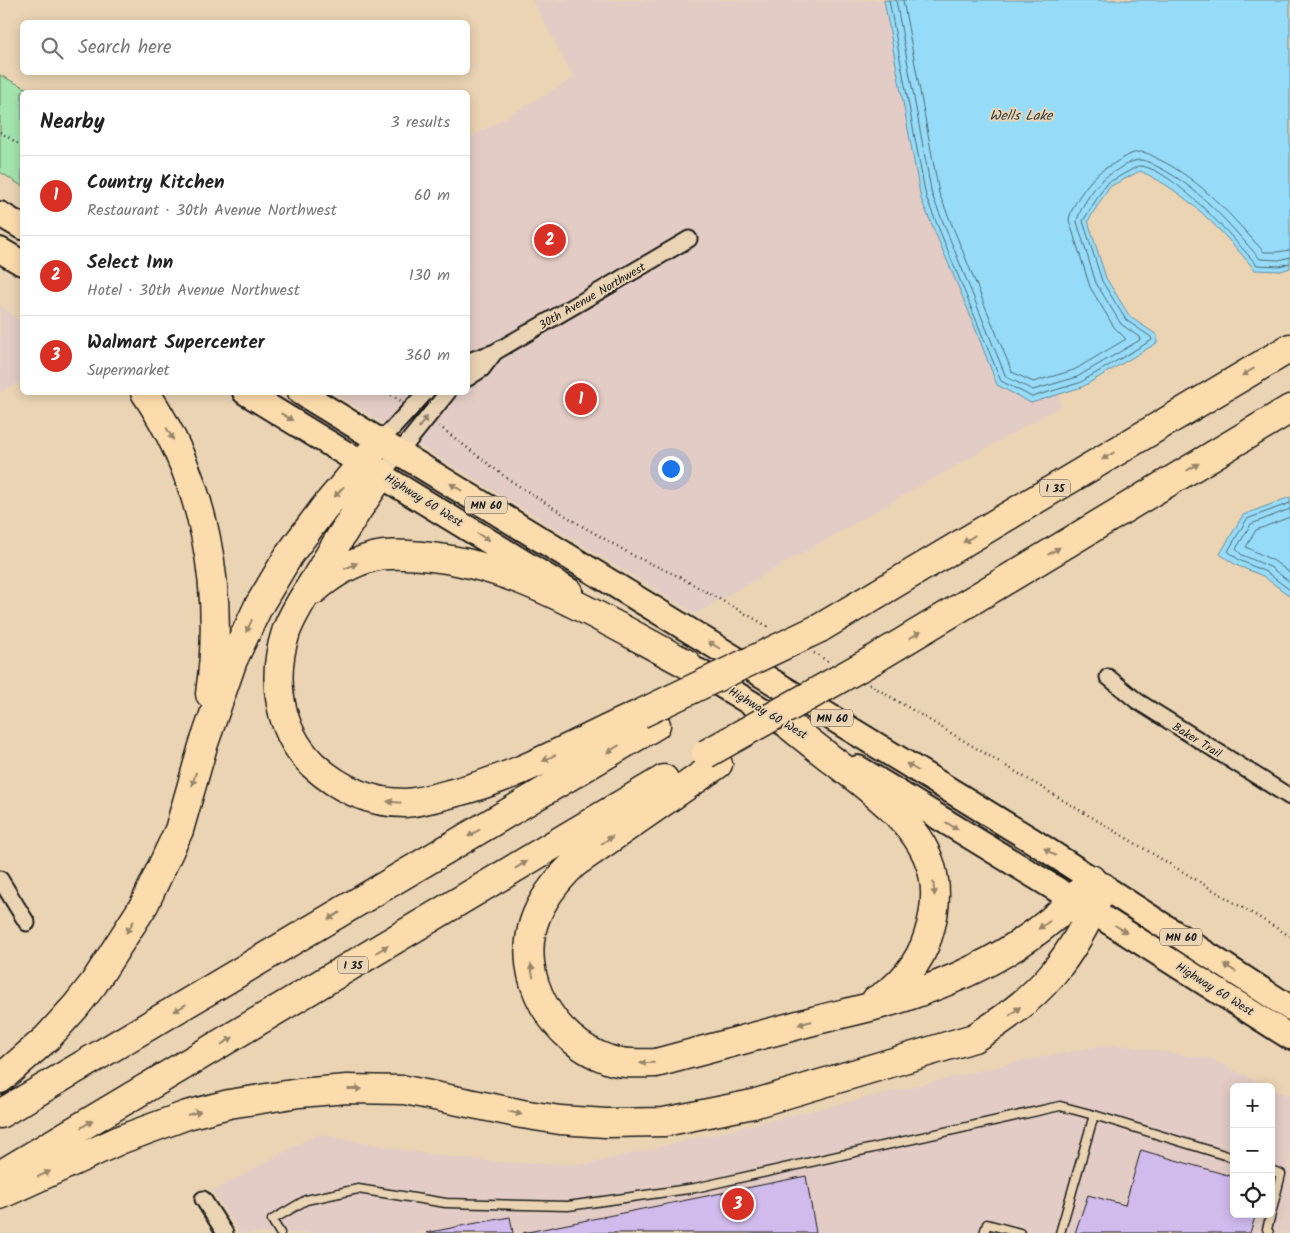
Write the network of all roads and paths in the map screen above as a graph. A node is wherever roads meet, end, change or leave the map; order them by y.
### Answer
1 (0, 132) edge
2 (20, 145) edge
3 (0, 214) edge
4 (20, 226) edge
5 (689, 239) dead end
6 (0, 250) edge
7 (20, 262) edge
8 (1290, 348) edge
9 (495, 352) junction
10 (470, 360) edge
11 (470, 377) edge
12 (147, 395) edge
13 (250, 395) edge
14 (305, 395) edge
15 (424, 395) edge
16 (445, 395) edge
17 (1290, 409) edge
18 (390, 447) junction
19 (373, 469) junction
20 (299, 606) junction
21 (688, 664) junction
22 (1108, 677) dead end
23 (648, 719) junction
24 (791, 727) junction
25 (202, 746) junction
26 (712, 759) junction
27 (1290, 797) edge
28 (0, 880) edge
29 (1097, 883) junction
30 (1083, 906) junction
31 (28, 923) dead end
32 (1290, 1008) edge
33 (852, 1011) junction
34 (1290, 1037) edge
35 (0, 1080) edge
36 (0, 1114) edge
37 (1094, 1115) junction
38 (1230, 1157) edge
39 (1275, 1171) edge
40 (1282, 1174) junction
41 (0, 1175) edge
42 (1290, 1177) edge
43 (0, 1195) edge
44 (204, 1199) dead end
45 (1275, 1199) edge
46 (1270, 1218) edge
47 (225, 1233) edge
48 (280, 1233) edge
49 (984, 1233) edge
50 (1020, 1233) edge
51 (1060, 1233) edge
52 (1268, 1233) edge

1 - 2 path
3 - 4 main road
5 - 9 street, 30th Avenue Northwest
6 - 7 main road
8 -> 23 highway, I 35, bridge
9 - 10 street, 30th Avenue Northwest
9 - 11 street, 30th Avenue Northwest
12 -> 25 highway
13 -> 19 main road, Highway 60 West / MN 60
14 - 18 main road, Highway 60 West / MN 60
15 - 18 street
18 -> 16 street
26 -> 17 highway, bridge
18 - 19 highway
29 -> 18 main road, Highway 60 West / MN 60
19 - 20 highway
19 -> 21 main road, Highway 60 West / MN 60
19 -> 25 highway
20 -> 21 highway
23 -> 20 highway
21 - 24 main road, Highway 60 West / MN 60
22 - 27 street, Baker Trail
23 -> 36 highway
24 -> 30 main road, Highway 60 West / MN 60
24 -> 33 highway
25 -> 35 highway
33 -> 26 highway
41 -> 26 highway, I 35
28 - 31 street
29 - 30 highway
32 -> 29 main road, Highway 60 West / MN 60
30 -> 33 highway
30 -> 34 main road, Highway 60 West / MN 60
43 -> 30 highway
37 - 38 lane
37 - 48 lane
37 - 51 lane
39 - 40 lane
40 - 42 lane
40 - 45 lane
44 - 47 street
46 - 52 lane
49 - 50 lane

